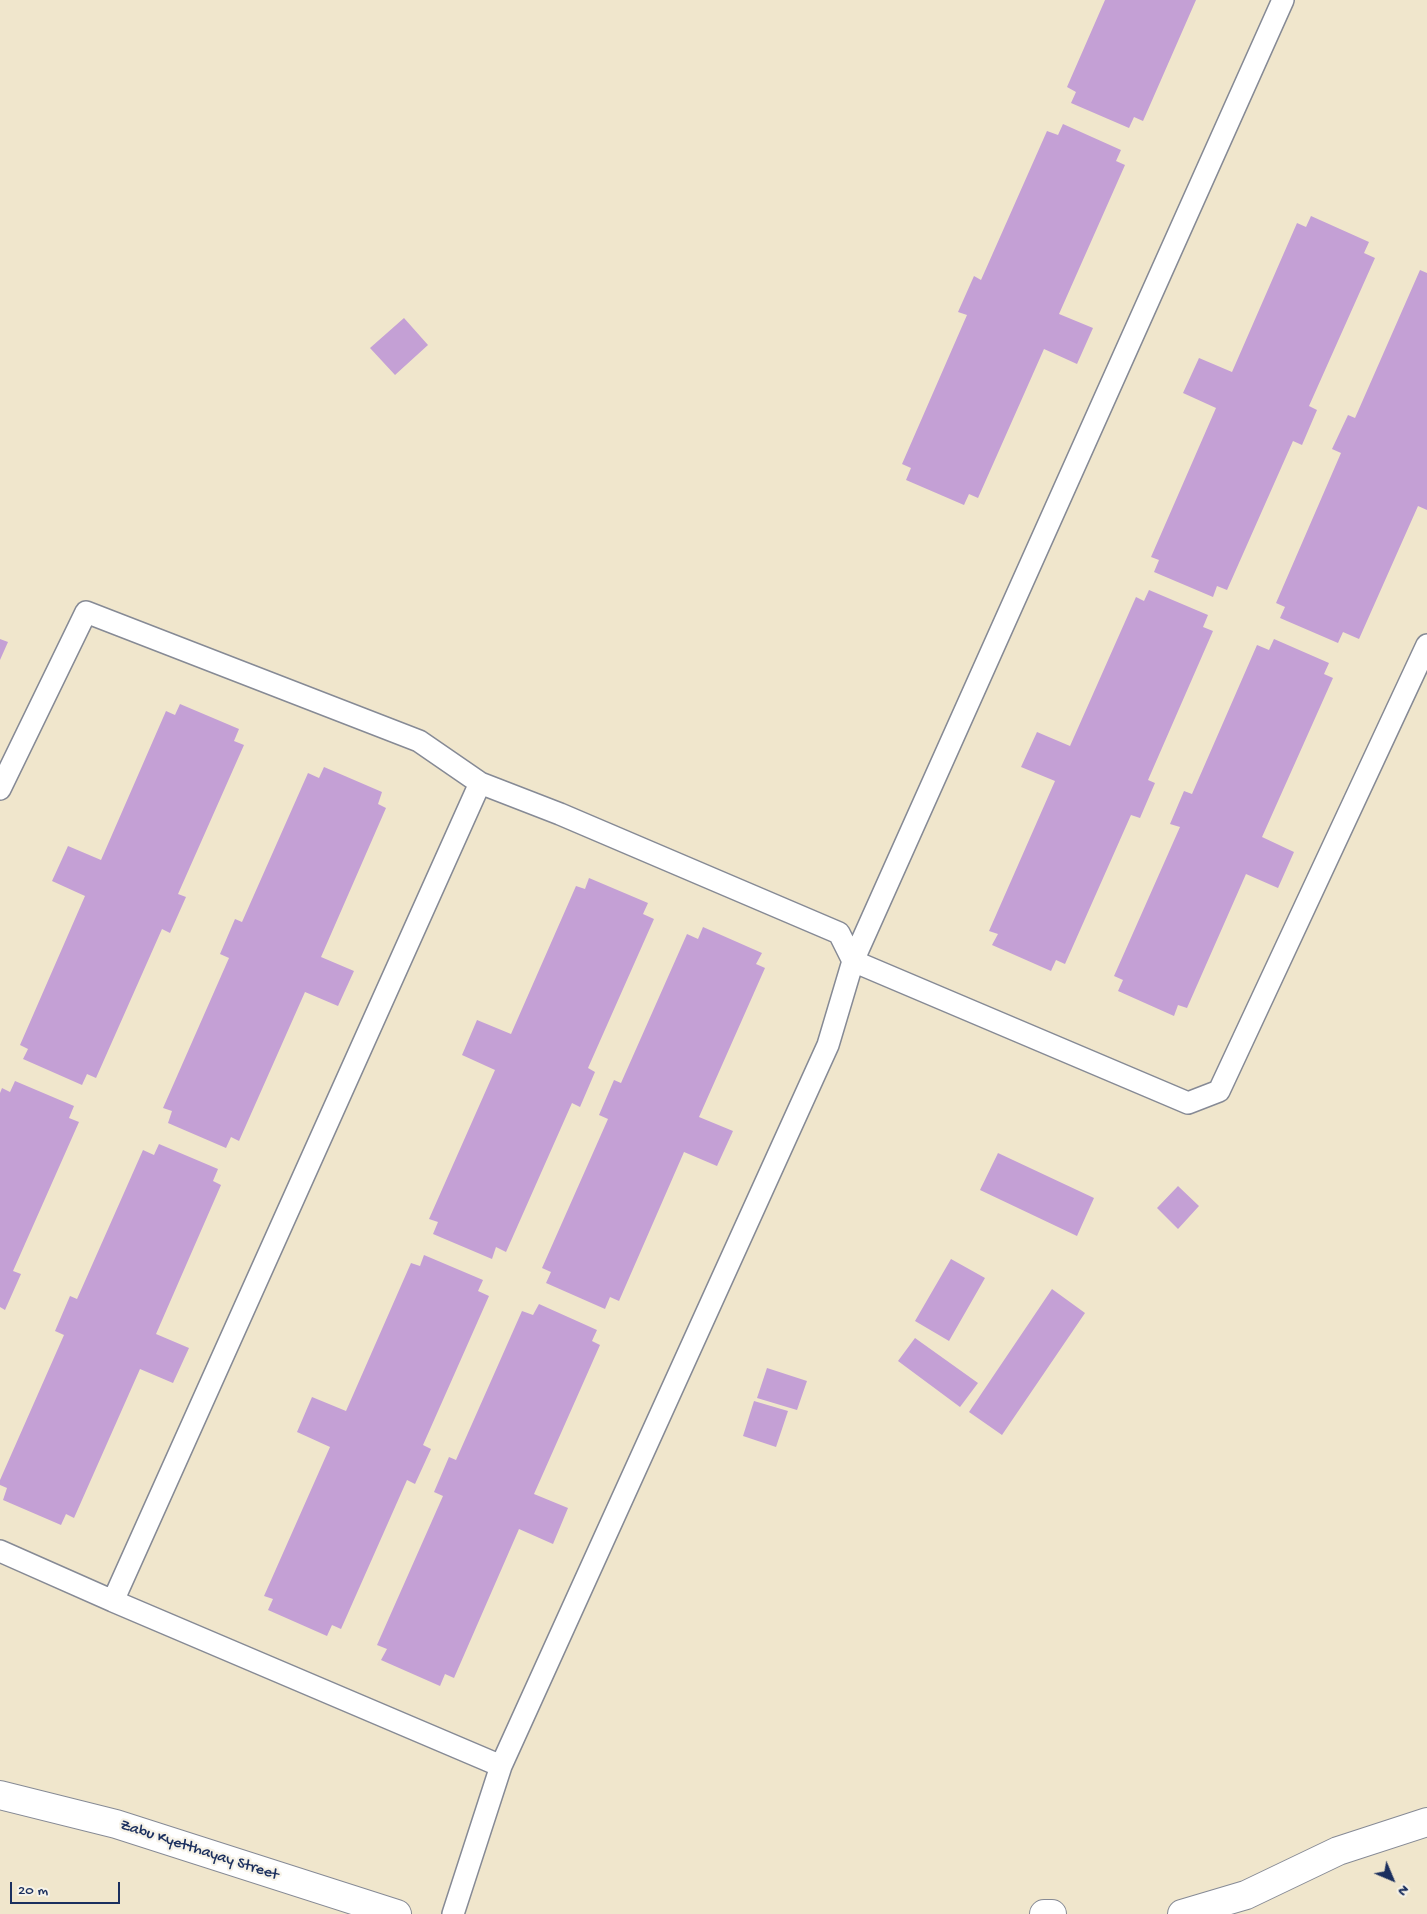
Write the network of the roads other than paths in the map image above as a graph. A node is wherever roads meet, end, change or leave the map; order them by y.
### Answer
1 (1283, 0) edge
2 (1427, 645) edge
3 (480, 783) junction
4 (0, 789) edge
5 (853, 961) junction
6 (0, 1551) edge
7 (113, 1601) junction
8 (501, 1766) junction
9 (0, 1794) edge
10 (1427, 1822) edge
11 (397, 1914) edge
12 (453, 1914) edge
13 (1044, 1914) edge
14 (1052, 1914) edge
15 (1182, 1914) edge

1 - 5 lane
2 - 5 lane
3 - 4 lane
3 - 5 lane
3 - 7 lane
5 - 8 lane
6 - 7 lane
7 - 8 lane
8 - 12 lane
9 - 11 main road, Zabu Kyetthayay Street
10 - 15 main road
13 - 14 main road

